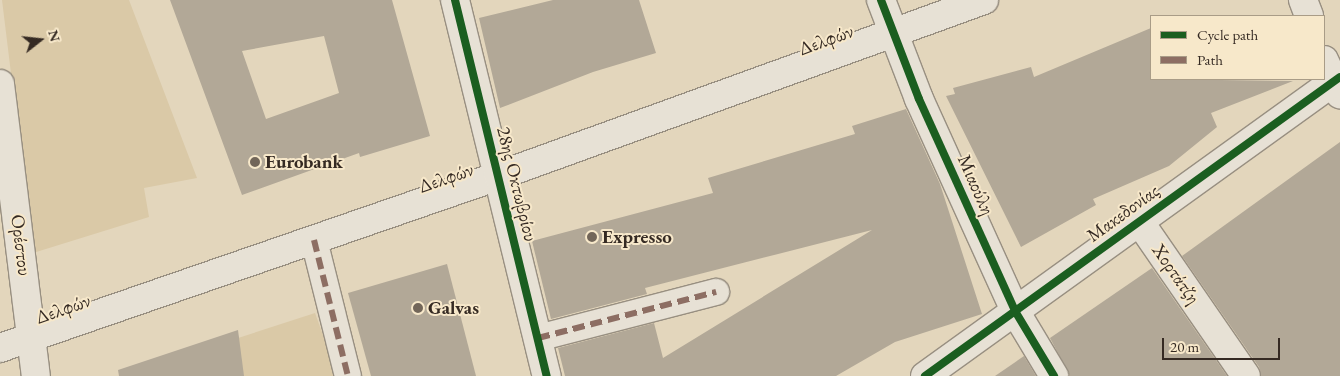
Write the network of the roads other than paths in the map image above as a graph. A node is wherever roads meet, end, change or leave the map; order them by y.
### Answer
1 (455, 0) edge
2 (881, 0) edge
3 (984, 0) edge
4 (1303, 0) edge
5 (1309, 15) edge
6 (894, 33) junction
7 (1334, 79) edge
8 (0, 84) edge
9 (498, 176) junction
10 (1139, 221) junction
11 (314, 240) junction
12 (716, 292) dead end
13 (1015, 311) junction
14 (32, 337) junction
15 (538, 338) junction
16 (0, 348) edge
17 (36, 376) edge
18 (348, 376) edge
19 (547, 376) edge
20 (925, 376) edge
21 (1054, 376) edge
22 (1246, 376) edge

1 - 9 street, 28ης Οκτωβρίου
2 - 6 street, Μιαούλη
3 - 6 street, Δελφών
4 - 5 street
6 - 9 street, Δελφών
6 - 13 street, Μιαούλη
7 - 10 street, Μακεδονίας
8 - 14 street, Ορέστου
9 - 11 street, Δελφών
9 - 15 street, 28ης Οκτωβρίου
10 - 13 street, Μακεδονίας
10 - 22 street, Χορτάτζη
11 - 14 street, Δελφών
11 - 18 street
12 - 15 street
13 - 20 street, Μακεδονίας
13 - 21 street, Μιαούλη
14 - 16 street, Δελφών
14 - 17 street, Ορέστου
15 - 19 street, 28ης Οκτωβρίου

